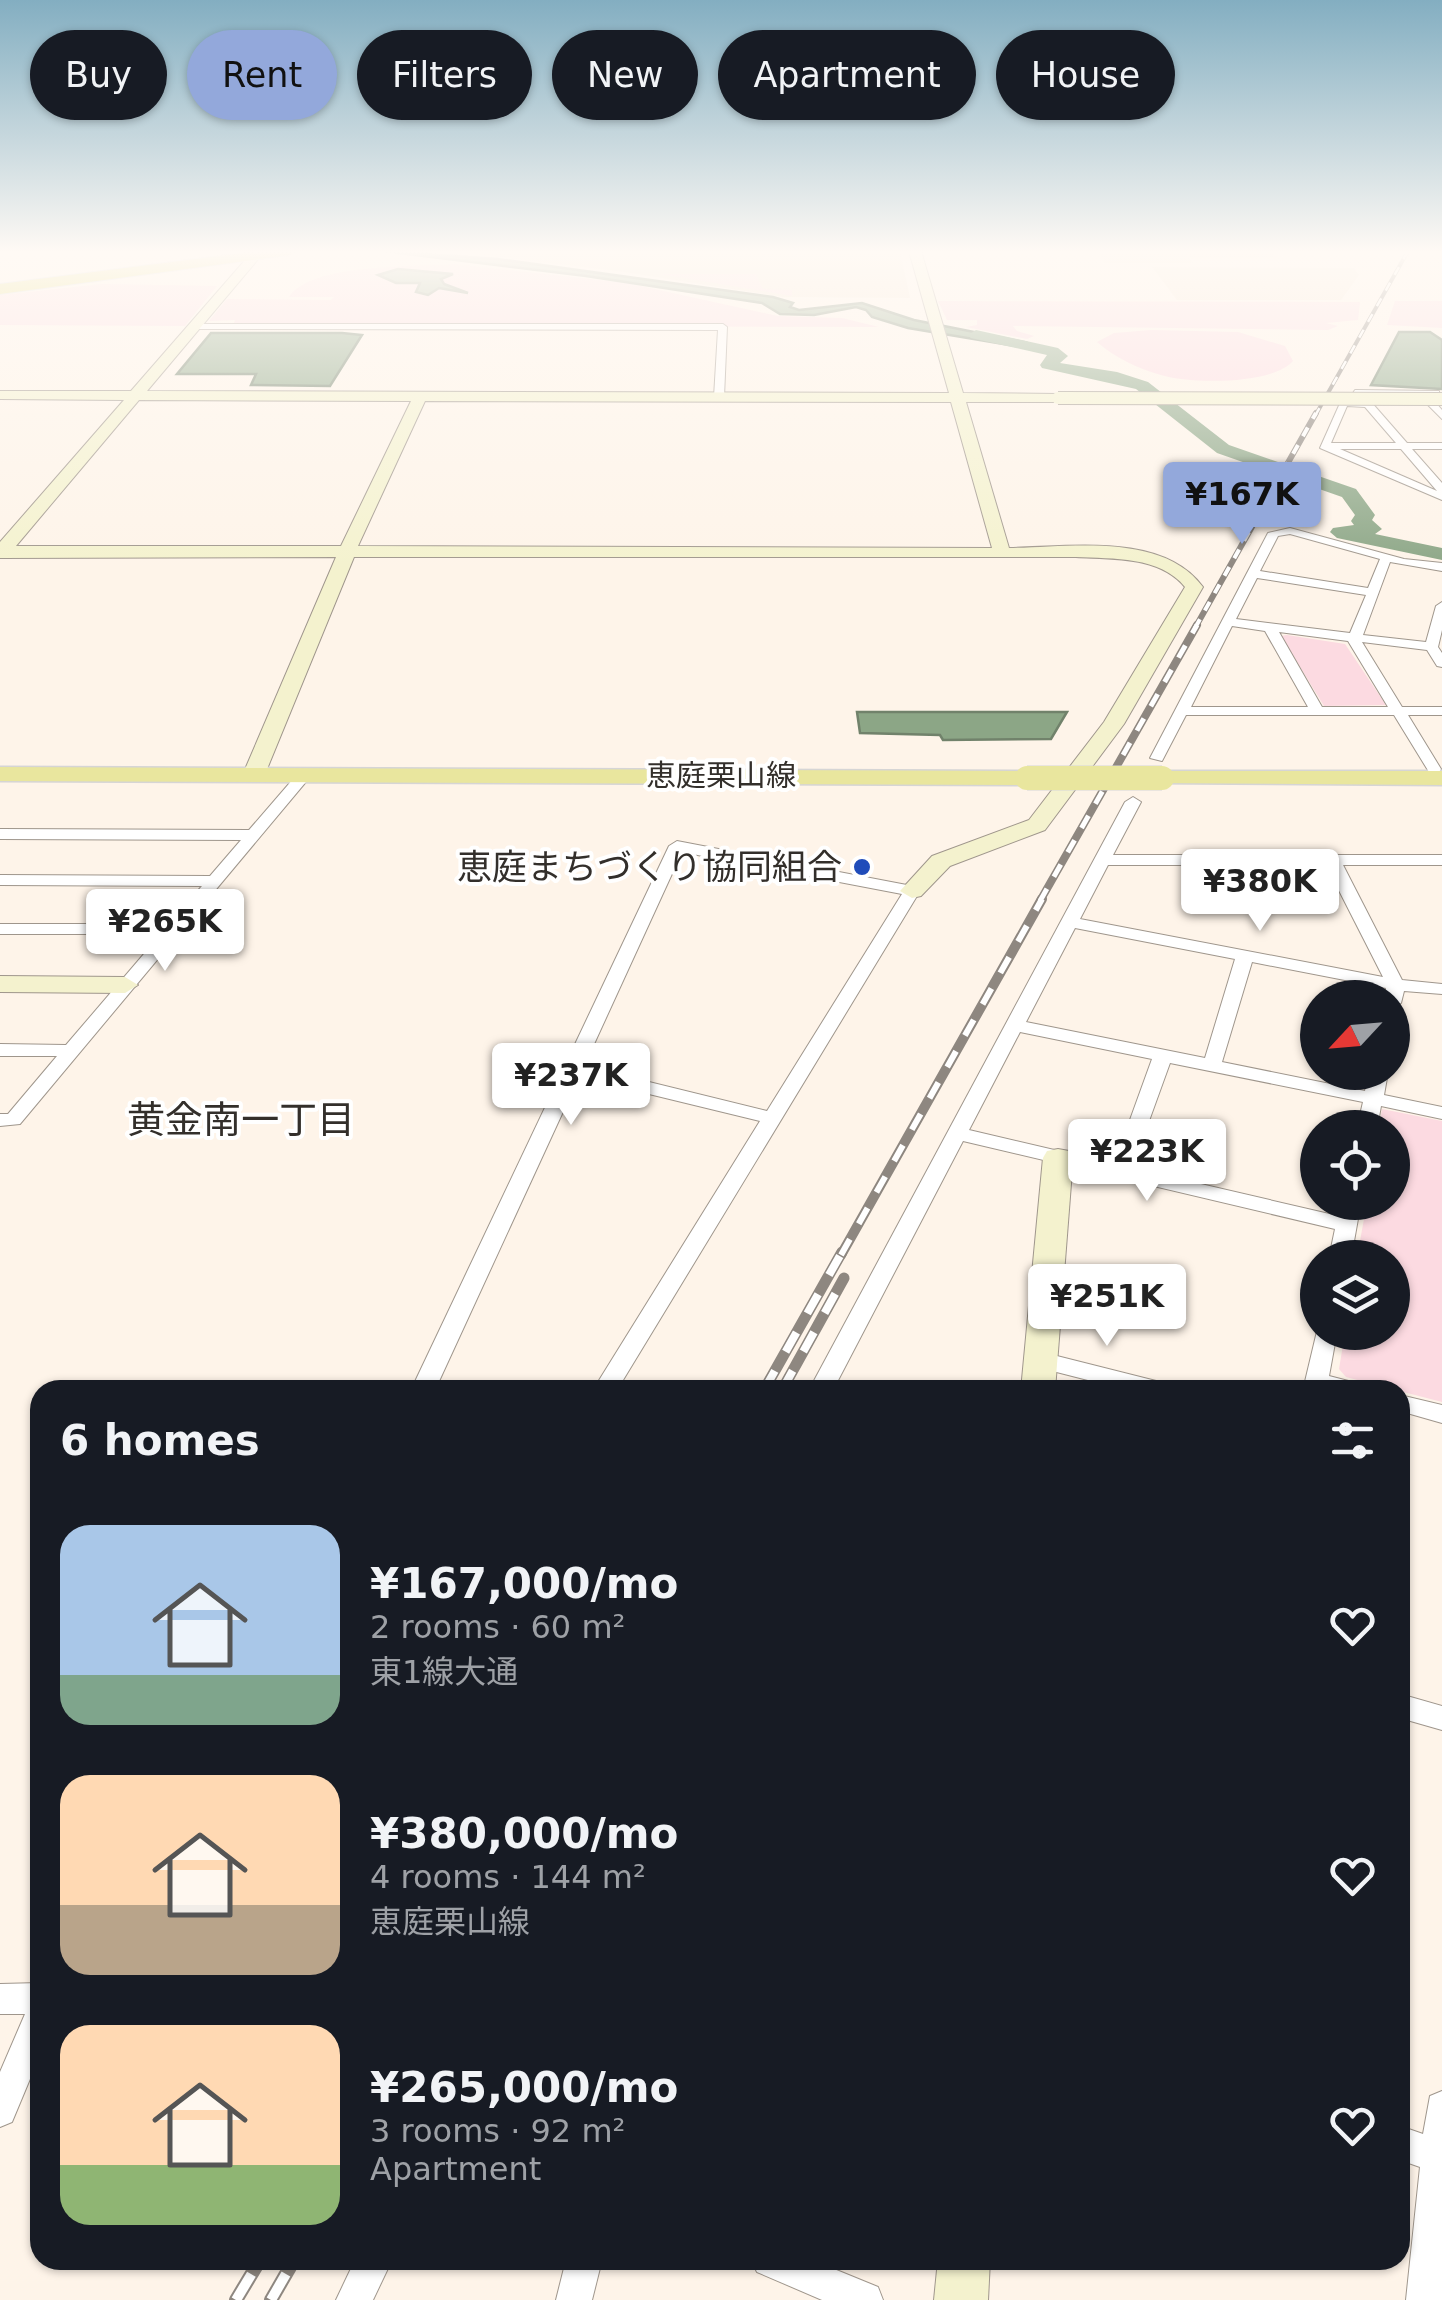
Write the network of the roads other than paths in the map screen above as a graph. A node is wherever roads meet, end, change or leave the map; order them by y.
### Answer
1 (168, 358) edge
2 (721, 358) edge
3 (947, 358) edge
4 (0, 395) edge
5 (136, 396) junction
6 (420, 396) junction
7 (719, 397) junction
8 (1005, 397) junction
9 (957, 398) junction
10 (1439, 400) edge
11 (1366, 404) junction
12 (1442, 416) edge
13 (1324, 446) junction
14 (1404, 446) junction
15 (1442, 446) edge
16 (1440, 494) edge
17 (0, 552) edge
18 (347, 552) junction
19 (1002, 553) junction
20 (1386, 558) junction
21 (1442, 567) edge
22 (1252, 574) junction
23 (1373, 592) junction
24 (1442, 606) edge
25 (1227, 622) junction
26 (1270, 628) junction
27 (1354, 640) junction
28 (1430, 647) junction
29 (1442, 663) edge
30 (1398, 710) junction
31 (1442, 710) edge
32 (1180, 711) junction
33 (1317, 711) junction
34 (1160, 768) junction
35 (0, 774) edge
36 (254, 774) junction
37 (304, 774) junction
38 (1438, 774) edge
39 (1133, 802) dead end
40 (0, 834) edge
41 (253, 835) junction
42 (1102, 860) junction
43 (1332, 860) junction
44 (1442, 860) edge
45 (0, 880) edge
46 (214, 881) junction
47 (912, 891) junction
48 (1071, 922) junction
49 (0, 929) edge
50 (171, 929) junction
51 (1245, 956) junction
52 (1339, 980) edge
53 (1388, 980) edge
54 (0, 984) edge
55 (125, 985) junction
56 (1442, 989) edge
57 (1410, 992) edge
58 (1015, 1025) junction
59 (0, 1050) edge
60 (71, 1051) junction
61 (1164, 1055) junction
62 (1212, 1065) junction
63 (571, 1069) junction
64 (1376, 1090) edge
65 (1374, 1098) junction
66 (1371, 1110) edge
67 (1442, 1113) edge
68 (0, 1120) edge
69 (774, 1120) junction
70 (958, 1134) junction
71 (1058, 1158) junction
72 (1121, 1172) junction
73 (1347, 1220) edge
74 (1346, 1225) junction
75 (1343, 1240) edge
76 (1323, 1350) edge
77 (1040, 1375) edge
78 (428, 1380) edge
79 (611, 1380) edge
80 (826, 1380) edge
81 (1080, 1380) edge
82 (1317, 1380) edge
83 (1410, 1406) edge
84 (1442, 1414) edge
85 (1410, 1709) edge
86 (1442, 1718) edge
87 (30, 1998) edge
88 (0, 1999) edge
89 (30, 2041) edge
90 (1442, 2108) edge
91 (0, 2110) edge
92 (1410, 2147) edge
93 (1440, 2158) edge
94 (369, 2270) edge
95 (582, 2270) edge
96 (793, 2270) edge
97 (963, 2270) edge
98 (354, 2300) edge
99 (574, 2300) edge
100 (865, 2300) edge
101 (961, 2300) edge
102 (1424, 2300) edge

1 - 5 street
2 - 7 street
3 - 9 street
4 - 5 street
5 - 6 street
5 - 17 street
6 - 7 street
6 - 18 street
7 - 9 street
8 - 8 street, bridge
8 - 9 street
8 - 10 street, bridge
9 - 19 street
10 - 11 street
10 - 11 street
10 - 12 street
11 - 13 street
11 - 14 street
13 - 14 street
13 - 16 street
14 - 15 street
14 - 16 street
17 - 18 street
18 - 19 street
18 - 36 street
19 - 47 street
20 - 21 street
20 - 22 street
20 - 23 street
22 - 23 street
22 - 25 street
23 - 27 street
24 - 28 street
25 - 26 street
25 - 32 street
26 - 27 street
26 - 33 street
27 - 28 street
27 - 30 street
28 - 29 street
30 - 31 street
30 - 33 street
30 - 38 street
32 - 33 street
32 - 34 street
34 - 37 main road, 恵庭栗山線, bridge
34 - 38 main road, 恵庭栗山線
35 - 36 main road, 恵庭栗山線
36 - 37 main road, 恵庭栗山線
37 - 41 street
39 - 42 street
40 - 41 street
41 - 46 street
42 - 43 street
42 - 48 street
43 - 44 street
43 - 53 street
45 - 46 street
46 - 50 street
47 - 63 street
47 - 69 street
48 - 51 street
48 - 58 street
49 - 50 street
50 - 55 street
51 - 52 street
51 - 62 street
54 - 55 street
55 - 60 street
56 - 57 street
58 - 61 street
58 - 70 street
59 - 60 street
60 - 68 street
61 - 62 street
61 - 72 street
62 - 65 street
63 - 69 street
63 - 78 street
64 - 65 street
65 - 66 street
65 - 67 street
69 - 79 street
70 - 71 street
70 - 80 street
71 - 72 street
71 - 77 street
72 - 74 street
73 - 74 street
74 - 75 street
76 - 82 street
77 - 81 street
83 - 84 street
85 - 86 street
87 - 88 street
89 - 91 street
90 - 93 street
92 - 93 street
93 - 102 street
94 - 98 street
95 - 99 street
96 - 100 street
97 - 101 street

